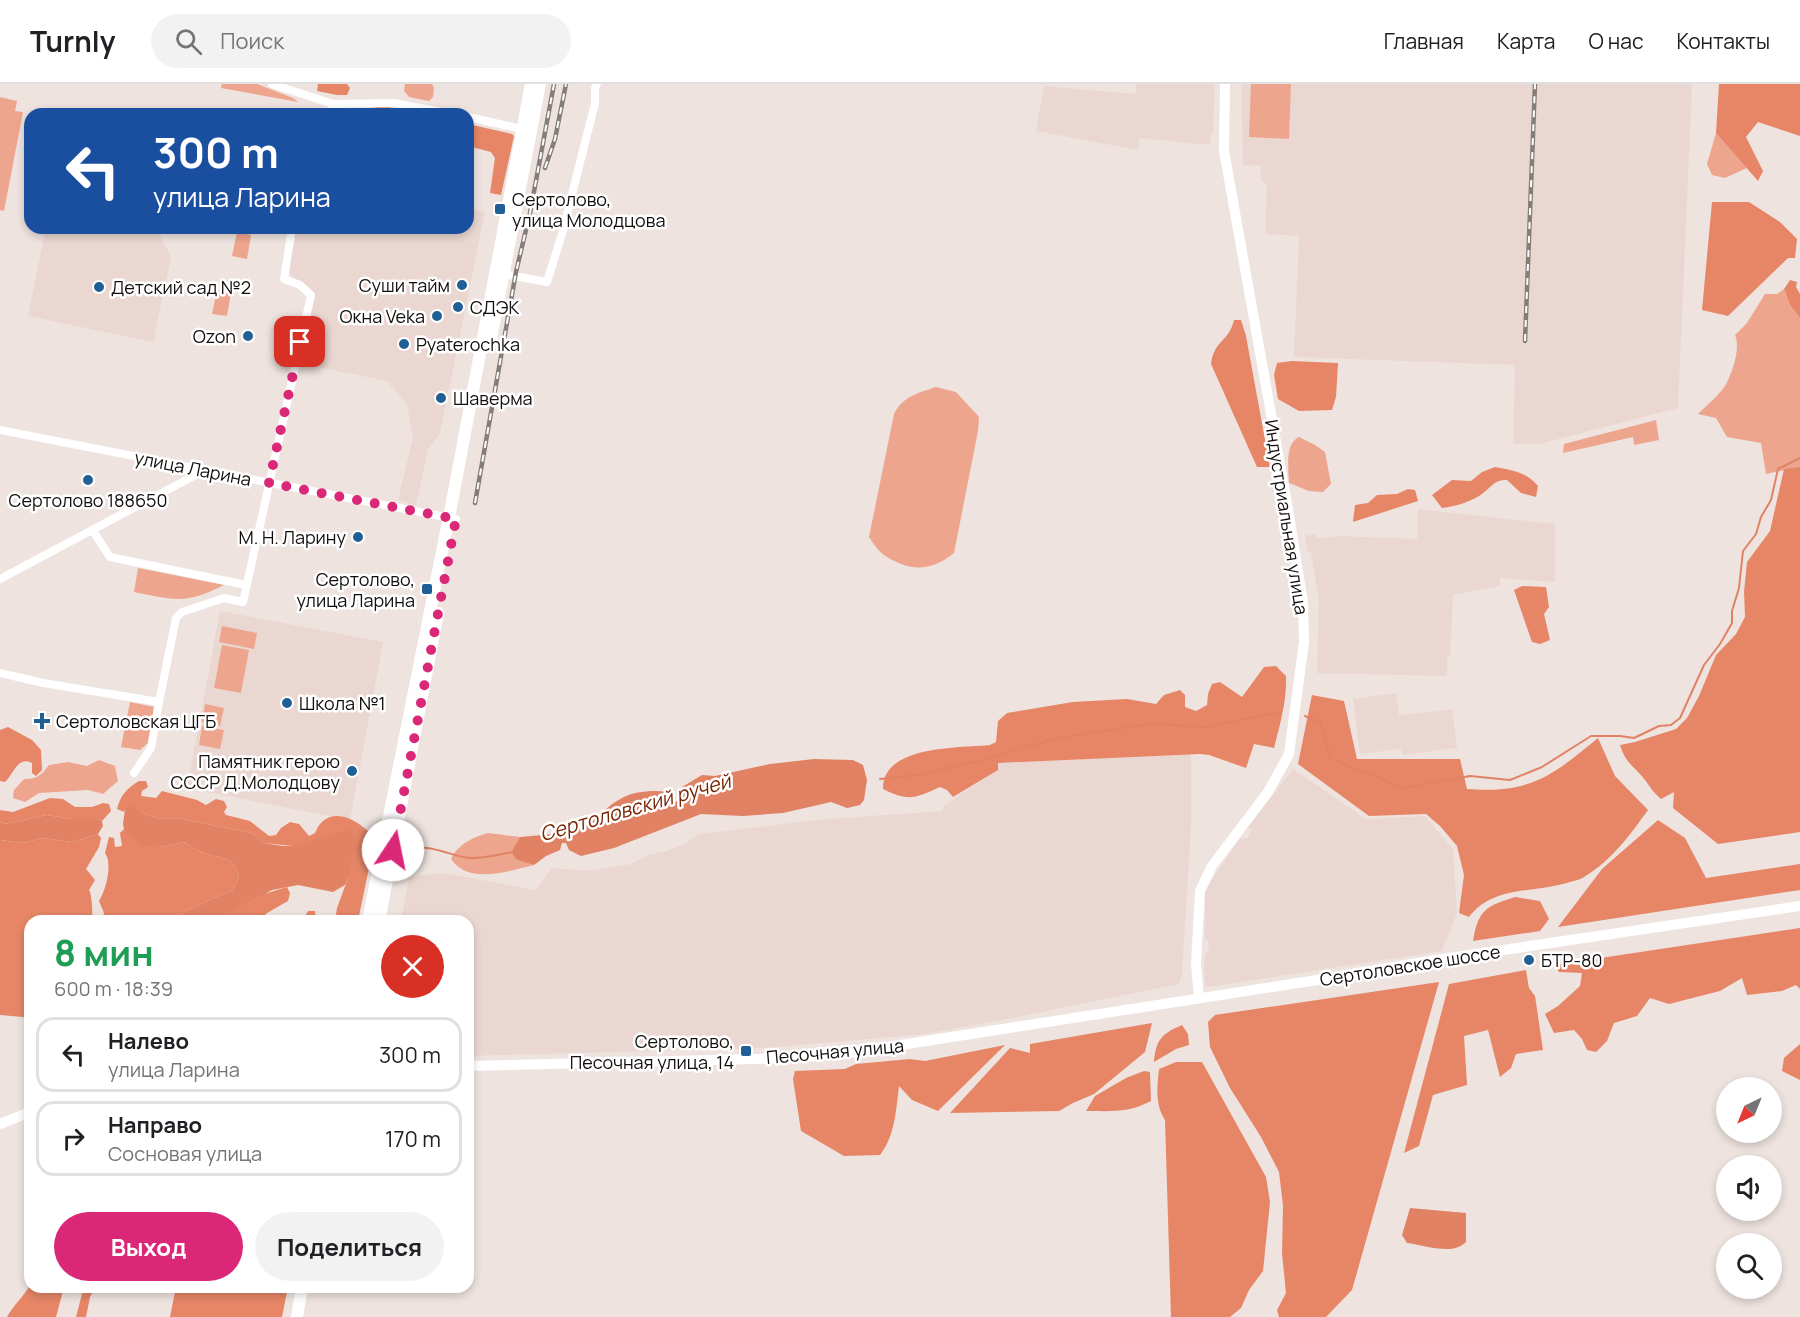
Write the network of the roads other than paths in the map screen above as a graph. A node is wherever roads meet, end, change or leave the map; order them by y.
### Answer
1 (272, 84) edge
2 (531, 84) edge
3 (540, 84) edge
4 (597, 84) edge
5 (1225, 84) edge
6 (333, 104) junction
7 (332, 108) edge
8 (420, 108) edge
9 (474, 118) edge
10 (527, 130) junction
11 (291, 234) edge
12 (503, 274) junction
13 (0, 430) edge
14 (205, 470) junction
15 (269, 483) junction
16 (452, 518) junction
17 (93, 531) junction
18 (0, 579) edge
19 (246, 585) junction
20 (0, 673) edge
21 (159, 702) junction
22 (134, 772) dead end
23 (1800, 906) edge
24 (369, 915) edge
25 (380, 915) edge
26 (1199, 998) junction
27 (474, 1066) edge
28 (24, 1114) edge
29 (0, 1124) edge
30 (301, 1293) edge
31 (297, 1317) edge

1 - 6 street
2 - 10 main road
3 - 10 main road
4 - 12 street
5 - 26 main road, Индустриальная улица
6 - 7 street
6 - 8 street
9 - 10 street
10 - 12 main road
10 - 16 main road
11 - 15 street
12 - 16 main road
13 - 14 street, улица Ларина
14 - 15 street, улица Ларина
14 - 17 street
15 - 16 street, улица Ларина
15 - 19 street
16 - 24 main road
16 - 25 main road
17 - 18 street
17 - 19 street
19 - 21 street
20 - 21 street
21 - 22 street
23 - 26 main road, Сертоловское шоссе
26 - 27 main road, Песочная улица
28 - 29 main road
30 - 31 main road

